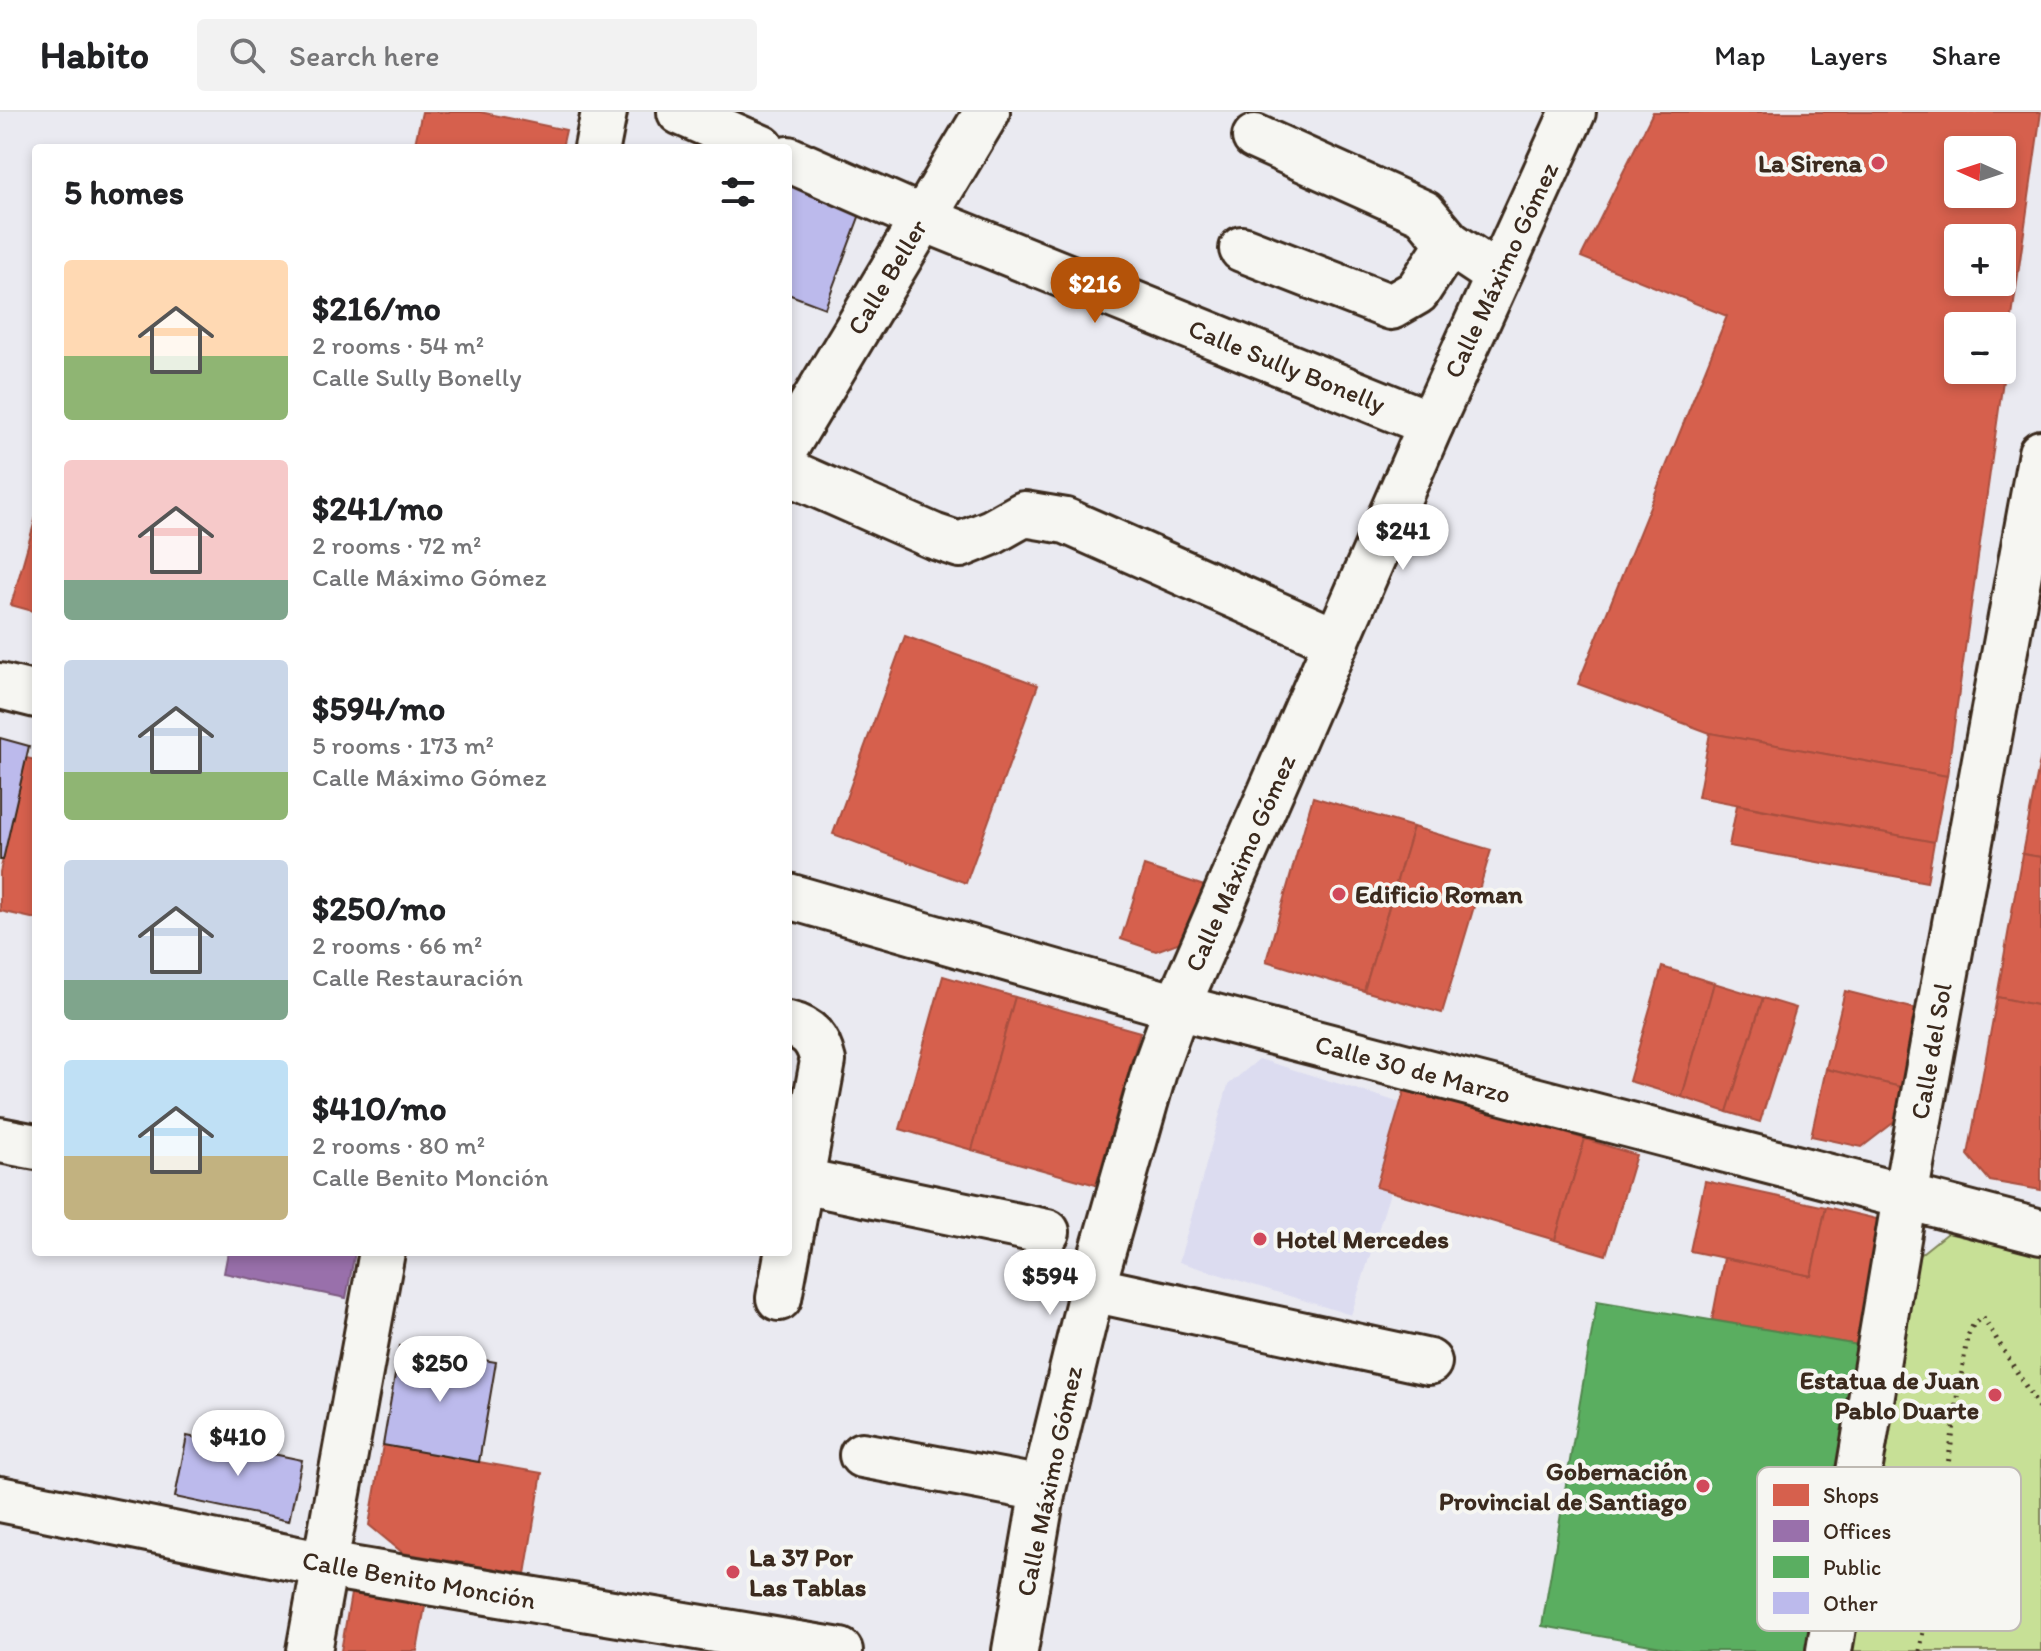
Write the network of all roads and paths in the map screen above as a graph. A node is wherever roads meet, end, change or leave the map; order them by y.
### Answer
1 (604, 112) edge
2 (680, 112) edge
3 (987, 112) edge
4 (1573, 112) edge
5 (1255, 137) dead end
6 (598, 144) edge
7 (753, 144) edge
8 (792, 161) edge
9 (922, 218) junction
10 (1449, 243) junction
11 (1242, 249) dead end
12 (1497, 275) junction
13 (1431, 424) junction
14 (792, 437) edge
15 (2041, 453) edge
16 (792, 474) edge
17 (1337, 641) junction
18 (0, 686) edge
19 (32, 694) edge
20 (792, 897) edge
21 (1177, 1007) junction
22 (792, 1025) edge
23 (0, 1140) edge
24 (32, 1146) edge
25 (802, 1181) junction
26 (1905, 1197) junction
27 (792, 1232) edge
28 (1047, 1232) dead end
29 (2041, 1232) edge
30 (381, 1256) edge
31 (787, 1256) edge
32 (1092, 1289) junction
33 (779, 1298) dead end
34 (1429, 1362) dead end
35 (2041, 1411) edge
36 (862, 1455) dead end
37 (1860, 1467) edge
38 (1947, 1467) edge
39 (1043, 1489) junction
40 (0, 1499) edge
41 (326, 1565) junction
42 (1832, 1631) edge
43 (1923, 1631) edge
44 (309, 1651) edge
45 (840, 1651) edge
46 (1015, 1651) edge
47 (1829, 1651) edge
48 (1920, 1651) edge

1 - 6 street
2 - 7 street
3 - 9 street, Calle Beller
4 - 12 street, Calle Máximo Gómez
5 - 10 street
8 - 9 street, Calle Sully Bonelly
9 - 13 street, Calle Sully Bonelly
9 - 14 street, Calle Beller
10 - 11 street
10 - 12 street
12 - 13 street, Calle Máximo Gómez
13 - 17 street, Calle Máximo Gómez
15 - 26 street, Calle del Sol
16 - 17 street
17 - 21 street, Calle Máximo Gómez
18 - 19 street
20 - 21 street, Calle 30 de Marzo
21 - 26 street, Calle 30 de Marzo
21 - 32 street, Calle Máximo Gómez
22 - 25 street
23 - 24 street
25 - 27 street
25 - 28 street
26 - 29 street, Calle 30 de Marzo
26 - 37 street, Calle del Sol
30 - 41 street
31 - 33 street
32 - 34 street
32 - 39 street, Calle Máximo Gómez
35 - 38 path
36 - 39 street
39 - 46 street, Calle Máximo Gómez
40 - 41 street, Calle Benito Monción
41 - 44 street
41 - 45 street, Calle Benito Monción
42 - 47 street, Calle del Sol
43 - 48 path

